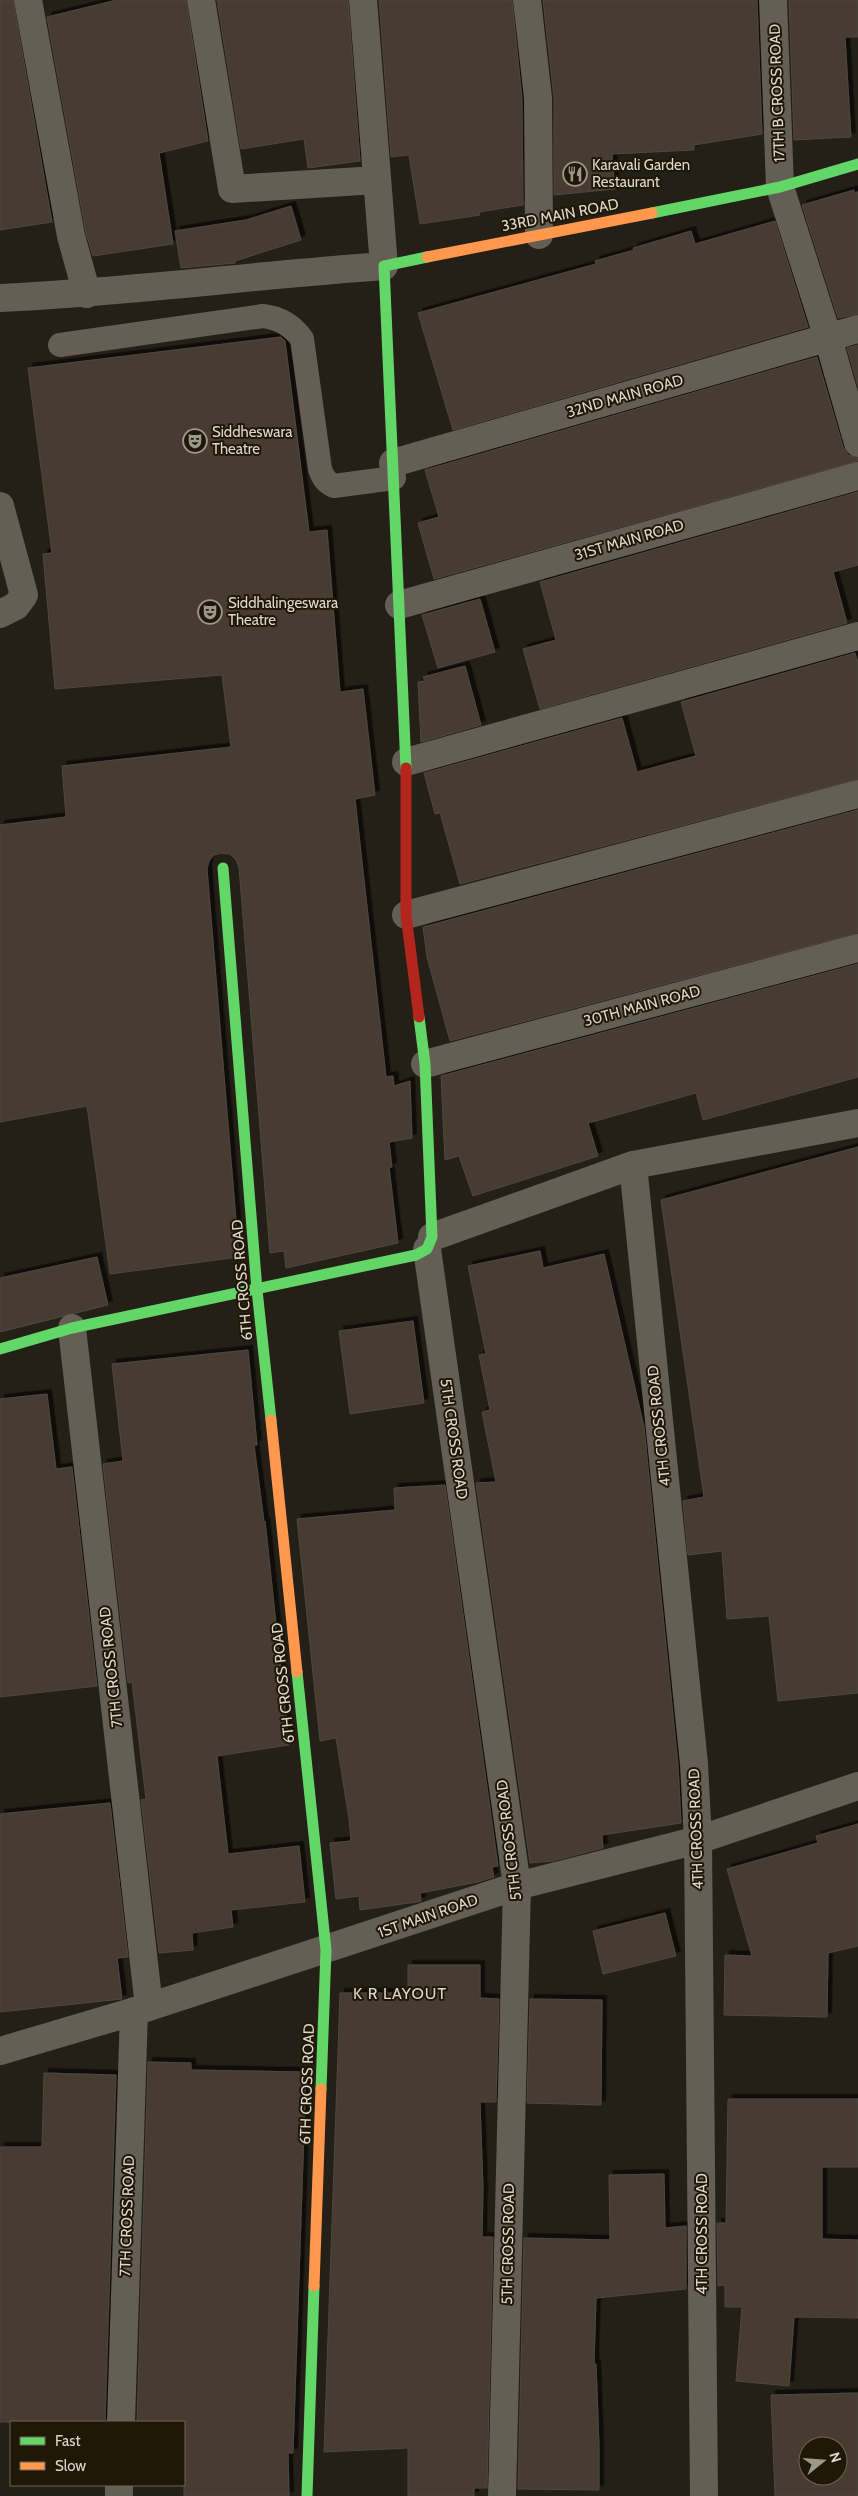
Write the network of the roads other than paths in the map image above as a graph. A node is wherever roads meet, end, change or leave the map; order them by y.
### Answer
1 (28, 0) edge
2 (201, 0) edge
3 (363, 0) edge
4 (527, 0) edge
5 (773, 0) edge
6 (858, 164) edge
7 (377, 180) junction
8 (780, 186) junction
9 (540, 235) junction
10 (384, 266) junction
11 (87, 294) junction
12 (0, 298) edge
13 (858, 329) edge
14 (828, 338) junction
15 (60, 345) dead end
16 (858, 443) edge
17 (393, 470) junction
18 (858, 476) edge
19 (0, 506) edge
20 (399, 604) junction
21 (0, 614) edge
22 (858, 636) edge
23 (406, 762) junction
24 (858, 794) edge
25 (223, 868) dead end
26 (406, 915) junction
27 (858, 948) edge
28 (426, 1064) junction
29 (858, 1123) edge
30 (633, 1164) junction
31 (430, 1243) junction
32 (257, 1290) junction
33 (72, 1328) junction
34 (0, 1349) edge
35 (858, 1786) edge
36 (698, 1840) junction
37 (517, 1886) junction
38 (326, 1950) junction
39 (141, 2009) junction
40 (0, 2051) edge
41 (121, 2421) edge
42 (307, 2496) edge
43 (502, 2496) edge
44 (704, 2496) edge

1 - 11 street
2 - 7 street
3 - 7 street
4 - 9 street
5 - 8 street, 17TH B CROSS ROAD
6 - 8 street, 33RD MAIN ROAD
7 - 10 street
8 - 9 street, 33RD MAIN ROAD
8 - 14 street, 17TH B CROSS ROAD
9 - 10 street, 33RD MAIN ROAD
10 - 11 street
10 - 17 street
11 - 12 street
13 - 14 street, 32ND MAIN ROAD
14 - 16 street, 17TH B CROSS ROAD
14 - 17 street, 32ND MAIN ROAD
15 - 17 lane
17 - 20 street
18 - 20 street, 31ST MAIN ROAD
19 - 21 street
20 - 23 street
22 - 23 street
23 - 26 street
24 - 26 street
25 - 32 street, 6TH CROSS ROAD
26 - 28 street
27 - 28 street, 30TH MAIN ROAD
28 - 31 street
29 - 30 street
30 - 31 street
30 - 36 street, 4TH CROSS ROAD
31 - 32 street
31 - 37 street, 5TH CROSS ROAD
32 - 33 street
32 - 38 street, 6TH CROSS ROAD
33 - 34 street
33 - 39 street, 7TH CROSS ROAD
35 - 36 street, 1ST MAIN ROAD
36 - 37 street, 1ST MAIN ROAD
36 - 44 street, 4TH CROSS ROAD
37 - 38 street, 1ST MAIN ROAD
37 - 43 street, 5TH CROSS ROAD
38 - 39 street, 1ST MAIN ROAD
38 - 42 street, 6TH CROSS ROAD
39 - 40 street, 1ST MAIN ROAD
39 - 41 street, 7TH CROSS ROAD

